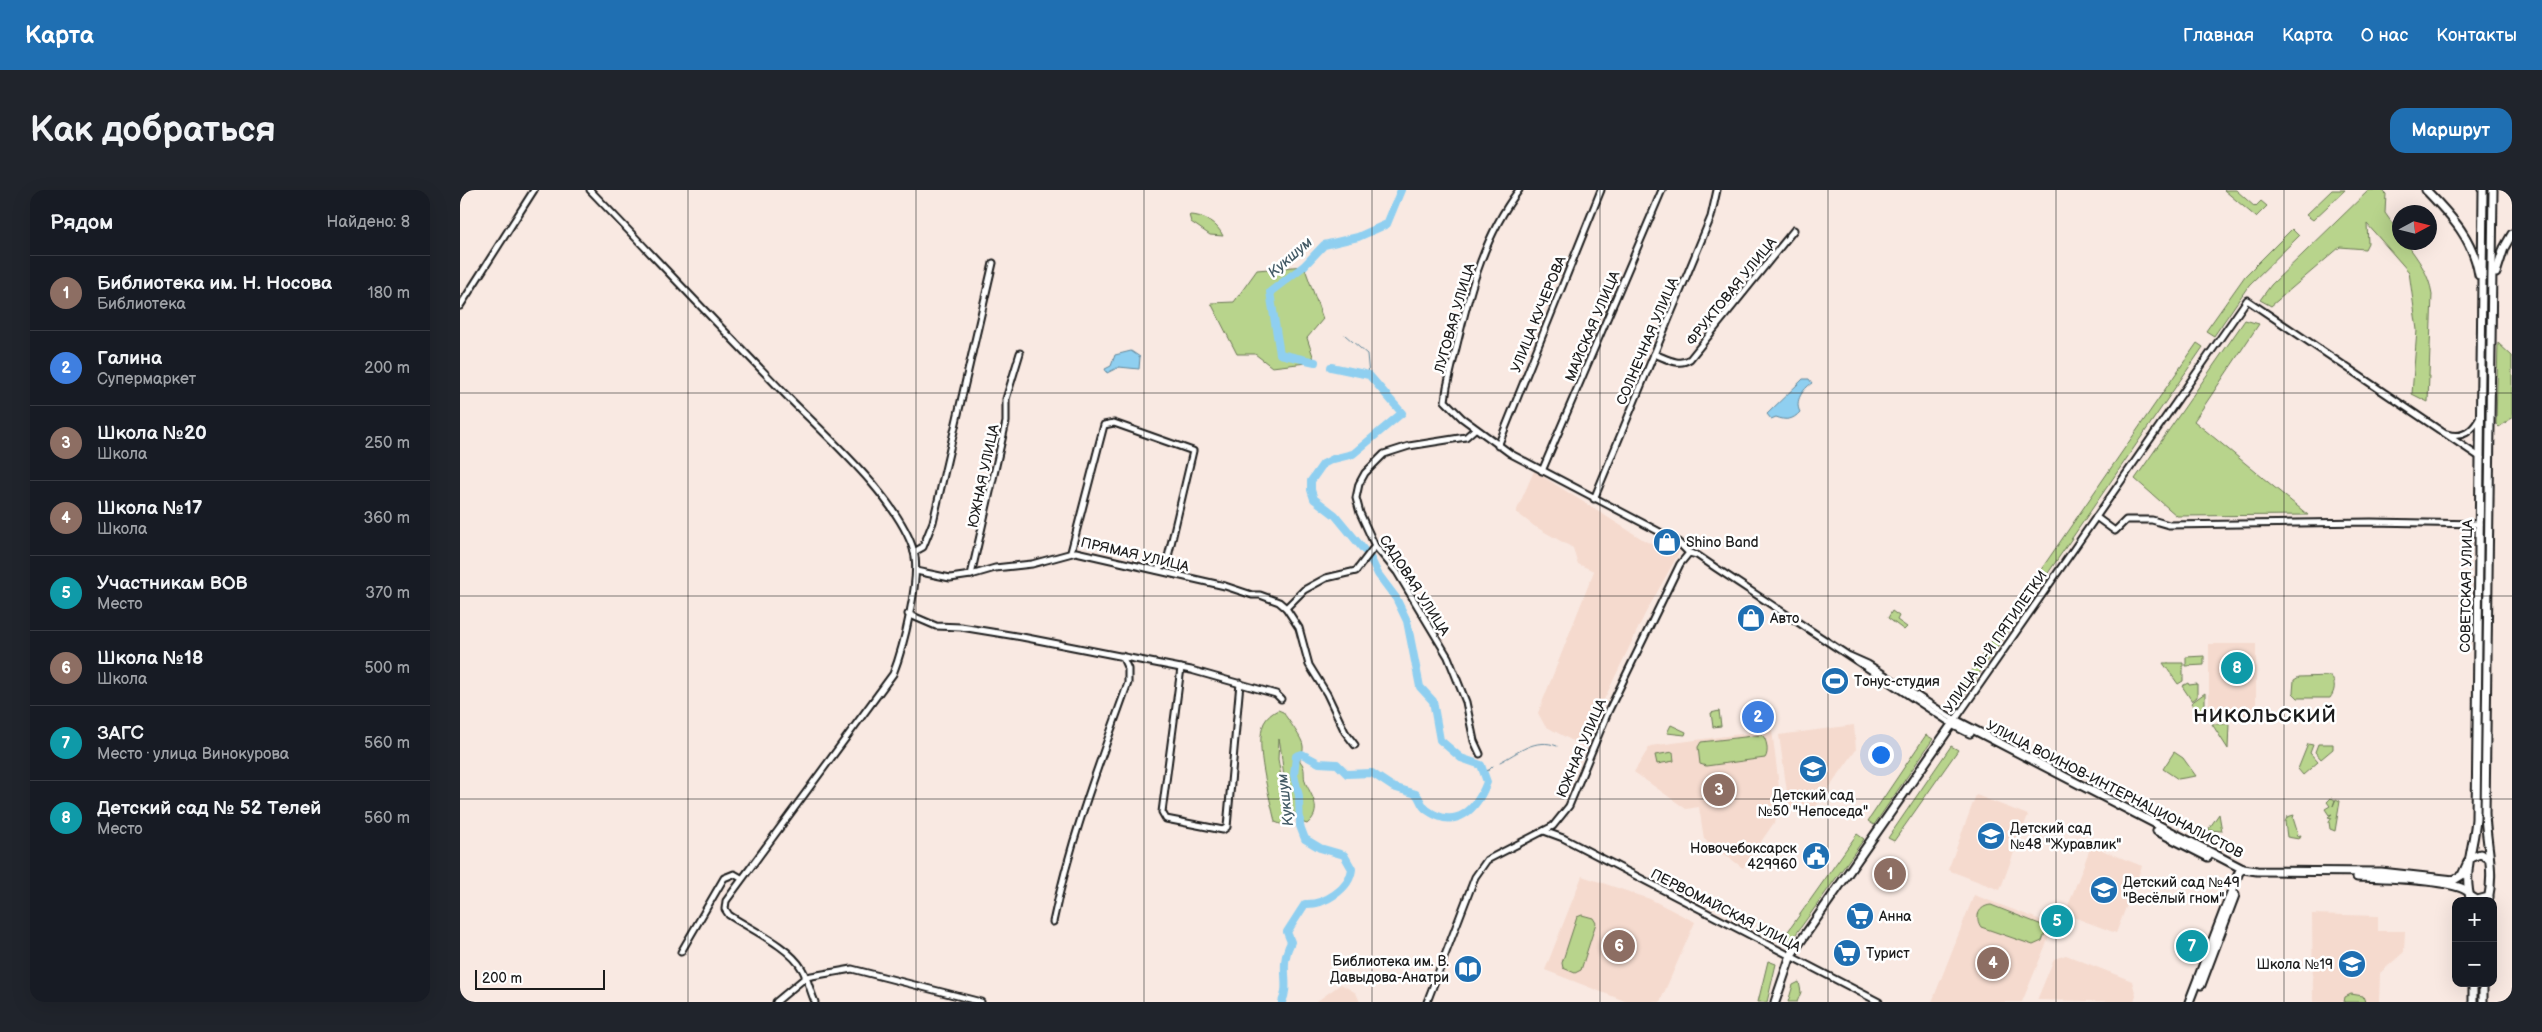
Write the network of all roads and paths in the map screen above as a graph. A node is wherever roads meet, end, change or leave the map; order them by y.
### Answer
1 (534, 190) edge
2 (590, 190) edge
3 (1519, 190) edge
4 (1601, 190) edge
5 (1662, 190) edge
6 (1717, 190) edge
7 (2426, 190) edge
8 (2483, 190) edge
9 (2493, 190) edge
10 (1794, 230) dead end
11 (2512, 234) edge
12 (993, 264) dead end
13 (2492, 290) junction
14 (2482, 291) junction
15 (460, 306) edge
16 (1020, 353) dead end
17 (1654, 354) junction
18 (1445, 401) joint
19 (2481, 414) junction
20 (1475, 429) junction
21 (2444, 434) junction
22 (1498, 446) junction
23 (2480, 458) junction
24 (2490, 465) junction
25 (1542, 471) junction
26 (1594, 499) junction
27 (2096, 517) junction
28 (2480, 524) junction
29 (1375, 546) junction
30 (914, 552) junction
31 (1071, 552) junction
32 (1689, 553) junction
33 (1167, 561) junction
34 (1157, 570) junction
35 (916, 571) junction
36 (1170, 574) junction
37 (971, 575) junction
38 (1286, 608) junction
39 (908, 614) junction
40 (1122, 656) junction
41 (1181, 668) junction
42 (1240, 683) junction
43 (1281, 699) dead end
44 (1954, 722) junction
45 (1355, 745) dead end
46 (1480, 754) dead end
47 (1558, 822) junction
48 (1544, 831) junction
49 (1563, 838) junction
50 (2489, 858) junction
51 (2469, 860) junction
52 (2241, 871) junction
53 (2345, 874) junction
54 (741, 878) junction
55 (2469, 896) edge
56 (2488, 897) edge
57 (1053, 922) dead end
58 (2216, 938) junction
59 (681, 952) dead end
60 (1791, 955) junction
61 (806, 977) junction
62 (2473, 987) edge
63 (2483, 987) edge
64 (776, 1002) edge
65 (815, 1002) edge
66 (981, 1002) edge
67 (1427, 1002) edge
68 (1775, 1002) edge
69 (1879, 1002) edge
70 (2189, 1002) edge
71 (2194, 1002) edge
72 (2473, 1002) edge
73 (2483, 1002) edge

1 - 15 street
2 - 30 street
3 - 18 street, ЛУГОВАЯ УЛИЦА
4 - 22 street, УЛИЦА КУЧЕРОВА
5 - 25 street, МАЙСКАЯ УЛИЦА
6 - 17 street, СОЛНЕЧНАЯ УЛИЦА
7 - 14 main road
8 - 14 main road
9 - 13 main road
10 - 17 street, ФРУКТОВАЯ УЛИЦА
11 - 13 main road
12 - 30 street
13 - 24 main road, СОВЕТСКАЯ УЛИЦА
14 - 19 main road, СОВЕТСКАЯ УЛИЦА
16 - 37 street, ЮЖНАЯ УЛИЦА
17 - 26 street, СОЛНЕЧНАЯ УЛИЦА
18 - 20 street, УЛИЦА ВОИНОВ-ИНТЕРНАЦИОНАЛИСТОВ
19 - 21 street
19 - 23 main road, СОВЕТСКАЯ УЛИЦА
20 - 22 street, УЛИЦА ВОИНОВ-ИНТЕРНАЦИОНАЛИСТОВ
20 - 29 street, САДОВАЯ УЛИЦА
21 - 23 street
21 - 27 street, УЛИЦА 10-Й ПЯТИЛЕТКИ
22 - 25 street, УЛИЦА ВОИНОВ-ИНТЕРНАЦИОНАЛИСТОВ
23 - 24 main road
23 - 28 main road, СОВЕТСКАЯ УЛИЦА
24 - 50 main road, СОВЕТСКАЯ УЛИЦА
25 - 26 street, УЛИЦА ВОИНОВ-ИНТЕРНАЦИОНАЛИСТОВ
26 - 32 street, УЛИЦА ВОИНОВ-ИНТЕРНАЦИОНАЛИСТОВ
27 - 28 street
27 - 44 street, УЛИЦА 10-Й ПЯТИЛЕТКИ
28 - 51 main road, СОВЕТСКАЯ УЛИЦА
29 - 38 street
29 - 46 street, САДОВАЯ УЛИЦА
30 - 35 street
31 - 33 street
31 - 34 street, ПРЯМАЯ УЛИЦА
31 - 37 street, ПРЯМАЯ УЛИЦА
32 - 44 street, УЛИЦА ВОИНОВ-ИНТЕРНАЦИОНАЛИСТОВ
32 - 47 street, ЮЖНАЯ УЛИЦА
33 - 34 street
33 - 36 street
34 - 36 street, ПРЯМАЯ УЛИЦА
35 - 37 street, ПРЯМАЯ УЛИЦА
35 - 39 street
36 - 38 street, ПРЯМАЯ УЛИЦА
38 - 45 street
39 - 40 street
39 - 54 street
40 - 41 street
40 - 57 street
41 - 42 street
41 - 42 street
42 - 43 street
44 - 52 main road, УЛИЦА ВОИНОВ-ИНТЕРНАЦИОНАЛИСТОВ
44 - 60 main road, УЛИЦА 10-Й ПЯТИЛЕТКИ
47 - 48 street, ЮЖНАЯ УЛИЦА
47 - 49 street
48 - 49 street, ПЕРВОМАЙСКАЯ УЛИЦА
48 - 67 street, ЮЖНАЯ УЛИЦА
49 - 60 street, ПЕРВОМАЙСКАЯ УЛИЦА
50 - 51 main road
50 - 56 main road, СОВЕТСКАЯ УЛИЦА
51 - 53 main road, УЛИЦА ВОИНОВ-ИНТЕРНАЦИОНАЛИСТОВ
51 - 55 main road, СОВЕТСКАЯ УЛИЦА
52 - 53 main road, УЛИЦА ВОИНОВ-ИНТЕРНАЦИОНАЛИСТОВ
52 - 58 main road
53 - 55 main road, УЛИЦА ВОИНОВ-ИНТЕРНАЦИОНАЛИСТОВ
54 - 59 street
54 - 61 street
58 - 70 main road
58 - 71 main road
60 - 68 main road, УЛИЦА 10-Й ПЯТИЛЕТКИ
60 - 69 street, ПЕРВОМАЙСКАЯ УЛИЦА
61 - 64 street
61 - 65 street
61 - 66 street
62 - 72 main road
63 - 73 main road

